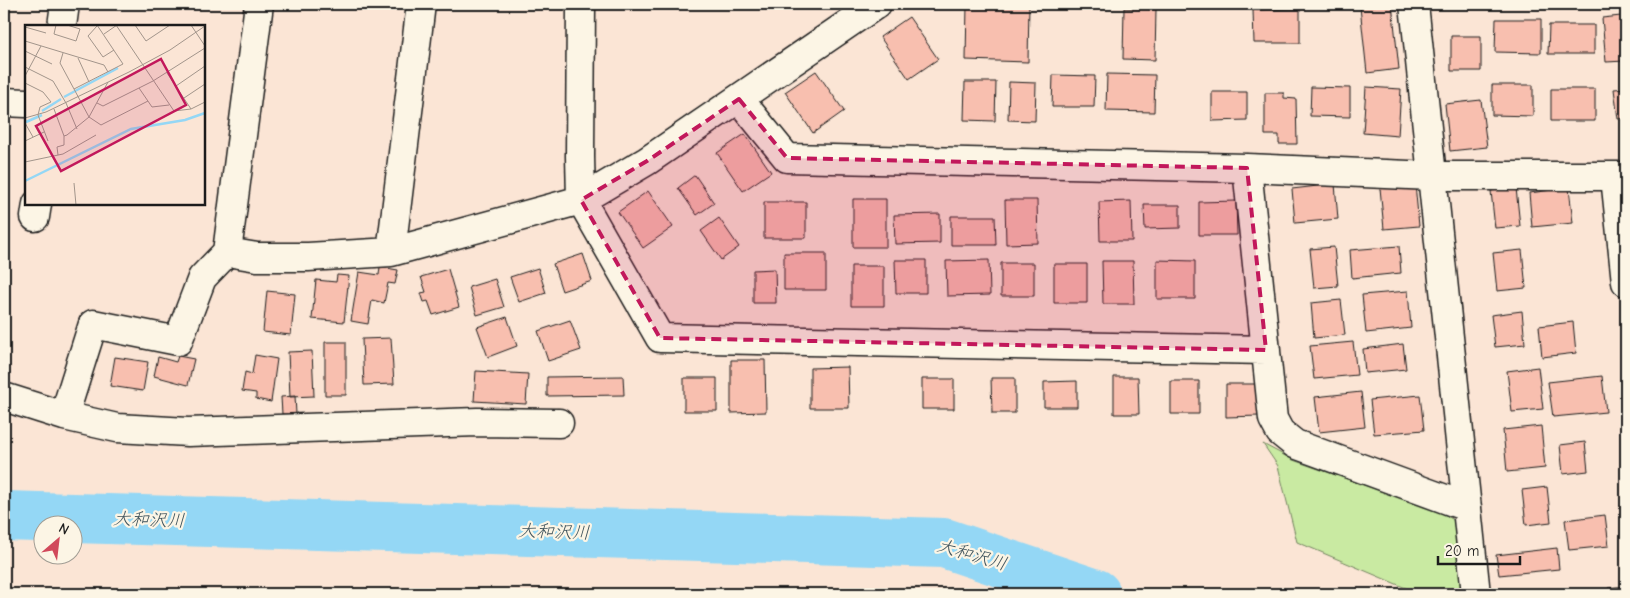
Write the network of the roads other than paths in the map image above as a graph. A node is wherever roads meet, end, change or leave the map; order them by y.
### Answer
1 (65, 4) edge
2 (258, 4) edge
3 (421, 4) edge
4 (581, 4) edge
5 (877, 4) edge
6 (1414, 4) edge
7 (62, 25) edge
8 (739, 99) junction
9 (4, 102) edge
10 (25, 103) edge
11 (1247, 168) junction
12 (1432, 176) junction
13 (1621, 176) edge
14 (582, 200) junction
15 (227, 252) junction
16 (391, 252) junction
17 (1626, 282) edge
18 (1266, 350) junction
19 (4, 397) edge
20 (64, 416) junction
21 (559, 423) dead end
22 (1467, 506) junction
23 (1476, 594) edge

1 - 7 street
2 - 15 street
3 - 16 street
4 - 14 street
5 - 8 street
6 - 12 street
8 - 11 street
8 - 14 street
9 - 10 street
11 - 12 street
11 - 18 street
12 - 13 street
12 - 22 street
13 - 17 street
14 - 16 street
14 - 18 street
15 - 16 street
15 - 20 street
18 - 22 street
19 - 20 street
20 - 21 street
22 - 23 street

